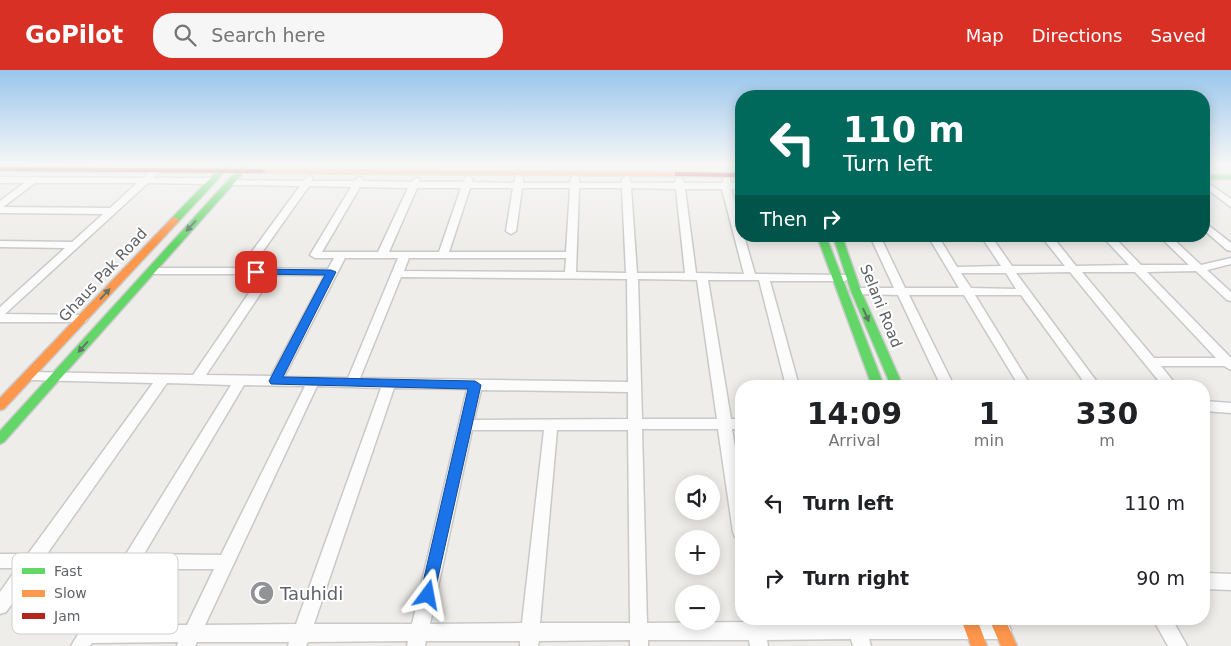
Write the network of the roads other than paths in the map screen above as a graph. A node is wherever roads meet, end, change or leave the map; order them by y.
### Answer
1 (19, 191) edge
2 (134, 191) edge
3 (203, 191) edge
4 (222, 191) edge
5 (299, 191) edge
6 (352, 191) edge
7 (410, 191) edge
8 (464, 191) edge
9 (516, 191) edge
10 (573, 191) edge
11 (627, 191) edge
12 (679, 191) edge
13 (730, 191) edge
14 (1210, 191) edge
15 (1231, 204) edge
16 (0, 205) edge
17 (0, 210) edge
18 (112, 211) junction
19 (735, 214) edge
20 (1210, 230) edge
21 (511, 231) dead end
22 (742, 242) edge
23 (823, 242) edge
24 (839, 242) edge
25 (878, 242) edge
26 (937, 242) edge
27 (990, 242) edge
28 (1051, 242) edge
29 (1113, 242) edge
30 (1171, 242) edge
31 (0, 244) edge
32 (75, 244) junction
33 (1231, 248) edge
34 (341, 255) junction
35 (382, 255) junction
36 (405, 255) junction
37 (443, 255) junction
38 (571, 255) junction
39 (1231, 261) edge
40 (1200, 268) junction
41 (1073, 269) junction
42 (1138, 269) junction
43 (954, 270) junction
44 (1010, 270) junction
45 (151, 271) junction
46 (243, 272) junction
47 (269, 272) junction
48 (331, 272) junction
49 (398, 274) junction
50 (570, 275) junction
51 (632, 276) junction
52 (697, 276) junction
53 (750, 277) junction
54 (764, 277) junction
55 (837, 278) junction
56 (853, 278) junction
57 (901, 290) junction
58 (856, 291) junction
59 (966, 291) junction
60 (1024, 292) junction
61 (1231, 298) edge
62 (0, 313) edge
63 (0, 318) edge
64 (82, 319) junction
65 (1151, 362) junction
66 (1230, 363) edge
67 (29, 376) junction
68 (56, 376) junction
69 (163, 378) junction
70 (197, 379) junction
71 (240, 380) junction
72 (791, 380) edge
73 (876, 380) edge
74 (893, 380) edge
75 (944, 380) edge
76 (1021, 380) edge
77 (1090, 380) edge
78 (1165, 380) edge
79 (275, 381) junction
80 (313, 382) junction
81 (352, 383) junction
82 (389, 384) junction
83 (475, 385) junction
84 (634, 386) junction
85 (0, 406) edge
86 (1210, 406) edge
87 (1231, 408) edge
88 (725, 424) junction
89 (735, 424) edge
90 (466, 425) junction
91 (551, 425) junction
92 (635, 425) junction
93 (0, 439) edge
94 (735, 492) edge
95 (38, 553) edge
96 (136, 553) edge
97 (178, 562) edge
98 (226, 562) junction
99 (1210, 582) edge
100 (1231, 582) edge
101 (12, 589) edge
102 (0, 606) edge
103 (1166, 625) edge
104 (757, 632) edge
105 (859, 632) edge
106 (974, 632) edge
107 (1003, 632) edge
108 (418, 639) edge
109 (529, 639) edge
110 (639, 639) edge
111 (84, 640) edge
112 (189, 640) edge
113 (299, 640) edge
114 (1178, 646) edge

1 - 16 street
2 - 18 street
64 -> 3 main road, Ghaus Pak Road
4 -> 45 main road
5 - 46 street
6 - 34 street
7 - 35 street
8 - 37 street
9 - 21 street
10 - 38 street
11 - 51 street
12 - 52 street
13 - 19 street
14 - 15 street
17 - 18 street
18 - 32 street
20 - 33 street
22 - 53 street
23 - 55 main road, Selani Road
24 - 56 main road, Selani Road
25 - 57 street
26 - 43 street
27 - 44 street
28 - 41 street
29 - 42 street
30 - 40 street
31 - 32 street
32 - 62 street
34 - 35 street
34 - 48 street
35 - 36 street
36 - 37 street
36 - 49 street
37 - 38 street
38 - 50 street
39 - 40 street
40 - 42 street
40 - 61 street
41 - 42 street
41 - 44 street
41 - 65 street
42 - 66 street
43 - 44 street
43 - 59 street
44 - 60 street
45 - 46 street
45 -> 68 main road
46 - 47 street
47 - 48 street
47 - 70 street
48 - 79 street
49 - 50 street
49 - 81 street
50 - 51 street
51 - 52 street
51 - 84 street
52 - 53 street
52 - 88 street
53 - 54 street
54 - 55 street
54 - 72 street
55 - 56 street
55 - 73 main road, Selani Road
56 - 58 main road, Selani Road
57 - 58 street
57 - 59 street
57 - 75 street
58 -> 74 main road, Selani Road
59 - 60 street
59 - 76 street
60 - 77 street
63 - 64 street
64 - 67 main road, Ghaus Pak Road
65 - 66 street
65 - 78 street
67 - 68 street
67 - 85 main road, Ghaus Pak Road
68 - 69 street
68 - 93 main road
69 - 70 street
69 - 95 street
70 - 71 street
71 - 79 street
71 - 96 street
79 - 80 street
80 - 81 street
80 - 98 street
81 - 82 street
82 - 83 street
82 - 113 street
83 - 84 street
83 - 90 street
84 - 92 street
86 - 87 street
88 - 89 street
88 - 92 street
88 - 94 street
90 - 91 street
90 - 108 street
91 - 92 street
91 - 109 street
92 - 110 street
97 - 98 street
98 - 112 street
99 - 100 street
101 - 102 street
103 - 114 street
104 - 105 street
104 - 110 street
105 - 106 street
106 - 107 street
108 - 109 street
108 - 113 street
109 - 110 street
111 - 112 street
112 - 113 street

